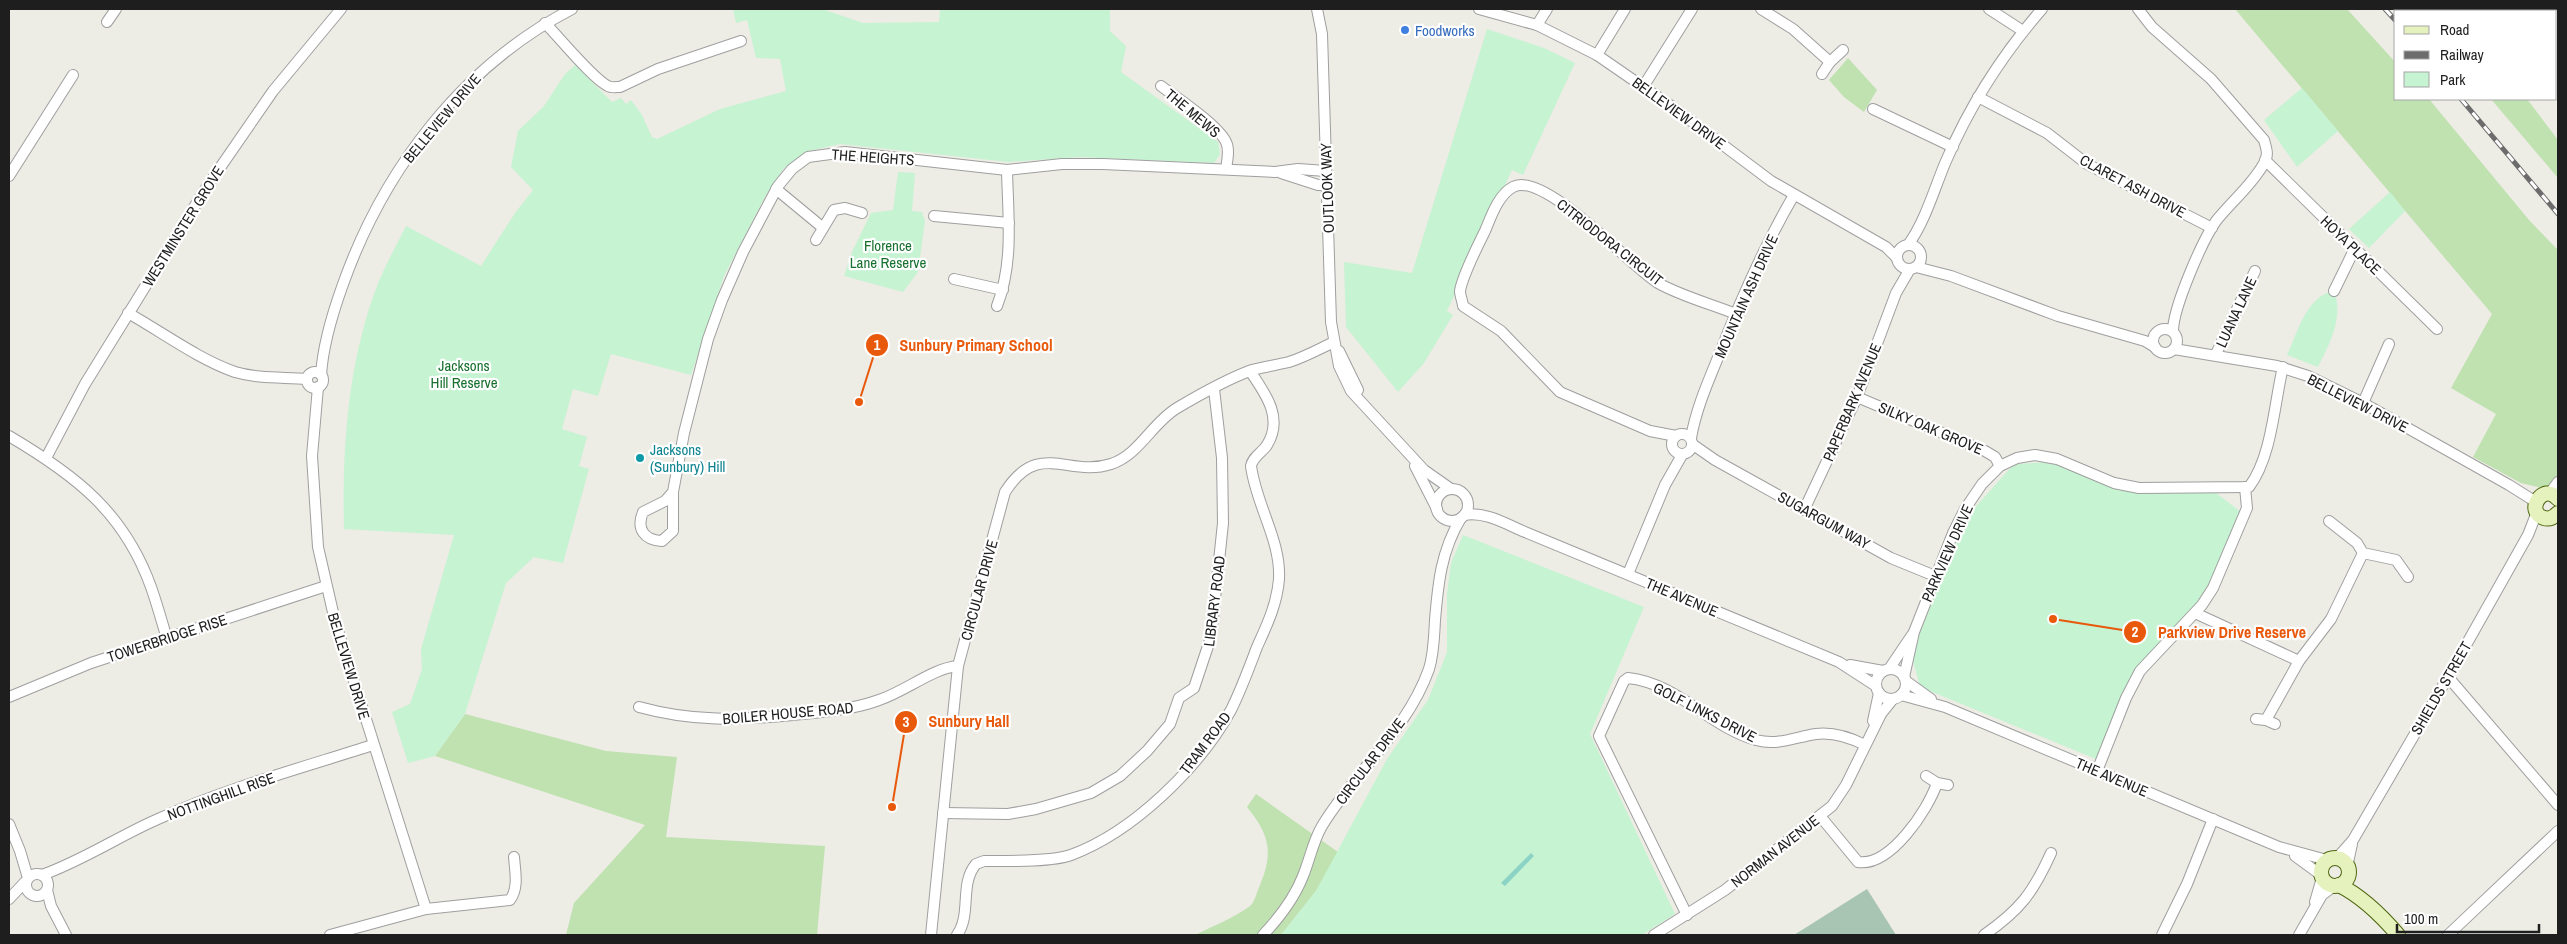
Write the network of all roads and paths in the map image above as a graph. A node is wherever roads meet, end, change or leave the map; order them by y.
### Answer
1 (116, 9) edge
2 (342, 9) edge
3 (572, 9) edge
4 (1317, 9) edge
5 (1324, 9) edge
6 (1479, 9) edge
7 (1548, 9) edge
8 (1625, 9) edge
9 (1692, 9) edge
10 (1761, 9) edge
11 (1989, 9) edge
12 (2042, 9) edge
13 (2138, 9) edge
14 (107, 22) dead end
15 (545, 23) junction
16 (1537, 25) junction
17 (2023, 31) junction
18 (1322, 34) junction
19 (741, 41) dead end
20 (1843, 50) dead end
21 (1597, 55) junction
22 (1830, 62) junction
23 (1822, 74) dead end
24 (73, 75) dead end
25 (1160, 86) dead end
26 (1643, 87) junction
27 (1978, 97) junction
28 (1873, 109) dead end
29 (1953, 147) junction
30 (2266, 157) junction
31 (1226, 169) junction
32 (1007, 170) junction
33 (1326, 171) junction
34 (1275, 172) junction
35 (9, 176) edge
36 (1327, 185) junction
37 (776, 189) junction
38 (1794, 195) junction
39 (862, 213) dead end
40 (934, 216) dead end
41 (1923, 220) junction
42 (1009, 223) junction
43 (822, 227) junction
44 (2212, 228) junction
45 (1870, 238) junction
46 (816, 240) dead end
47 (1905, 246) junction
48 (2354, 248) junction
49 (1920, 253) junction
50 (1906, 265) junction
51 (2255, 271) dead end
52 (1951, 276) junction
53 (954, 279) dead end
54 (1003, 290) junction
55 (2334, 291) dead end
56 (996, 306) dead end
57 (128, 312) junction
58 (1736, 314) junction
59 (2437, 329) dead end
60 (2123, 335) junction
61 (2169, 337) junction
62 (1334, 342) junction
63 (2390, 344) dead end
64 (2155, 347) junction
65 (2216, 354) junction
66 (2282, 368) junction
67 (1250, 371) junction
68 (314, 380) junction
69 (1214, 389) junction
70 (1857, 397) junction
71 (2363, 403) junction
72 (9, 436) edge
73 (1400, 445) junction
74 (1682, 445) junction
75 (46, 458) junction
76 (2000, 466) junction
77 (2245, 487) junction
78 (1451, 489) junction
79 (674, 492) junction
80 (1467, 498) junction
81 (2549, 506) edge
82 (1437, 509) junction
83 (1804, 510) junction
84 (1463, 517) junction
85 (2329, 521) dead end
86 (1526, 532) junction
87 (2363, 553) junction
88 (1628, 574) junction
89 (1935, 576) junction
90 (2408, 577) dead end
91 (326, 586) junction
92 (2195, 613) junction
93 (1914, 632) junction
94 (167, 639) junction
95 (2299, 661) junction
96 (1839, 662) junction
97 (958, 666) junction
98 (1886, 670) junction
99 (2448, 677) junction
100 (1905, 679) junction
101 (1878, 690) junction
102 (9, 697) edge
103 (1897, 697) junction
104 (639, 707) dead end
105 (1945, 707) junction
106 (2266, 721) dead end
107 (1866, 742) junction
108 (373, 745) junction
109 (2097, 771) junction
110 (1926, 776) dead end
111 (2558, 805) edge
112 (944, 813) junction
113 (1820, 816) junction
114 (2213, 819) junction
115 (9, 824) edge
116 (2558, 831) edge
117 (2278, 847) junction
118 (2052, 853) dead end
119 (514, 857) dead end
120 (74, 861) junction
121 (2340, 865) junction
122 (33, 877) junction
123 (2322, 877) junction
124 (2336, 886) junction
125 (48, 888) junction
126 (33, 895) junction
127 (9, 900) edge
128 (2372, 907) junction
129 (426, 909) junction
130 (2312, 910) junction
131 (1687, 915) junction
132 (63, 931) edge
133 (330, 935) edge
134 (931, 935) edge
135 (957, 935) edge
136 (1263, 935) edge
137 (1654, 935) edge
138 (1984, 935) edge
139 (2162, 935) edge
140 (2298, 935) edge
141 (2398, 935) edge
142 (2448, 935) edge

1 - 14 street
2 - 57 street, WESTMINSTER GROVE
3 - 15 street, BELLEVIEW DRIVE
4 - 18 street, OUTLOOK WAY
5 - 18 street, OUTLOOK WAY
6 - 16 street, BELLEVIEW DRIVE
7 - 16 street
8 - 21 street
9 - 26 street
10 - 22 street
11 - 17 street
12 - 17 street
13 - 30 street, HOYA PLACE
15 - 19 street
15 - 68 street, BELLEVIEW DRIVE
16 - 21 street, BELLEVIEW DRIVE
17 - 27 street
18 - 33 street, OUTLOOK WAY
20 - 22 street
21 - 26 street, BELLEVIEW DRIVE
22 - 23 street
24 - 35 street
25 - 31 street, THE MEWS
26 - 38 street, BELLEVIEW DRIVE
27 - 29 street
27 - 44 street, CLARET ASH DRIVE
28 - 29 street
29 - 41 street
30 - 44 street
30 - 48 street, HOYA PLACE
31 - 32 street, THE HEIGHTS
31 - 34 street, THE HEIGHTS
32 - 37 street, THE HEIGHTS
32 - 42 street
33 - 34 street, THE HEIGHTS
33 - 36 street, OUTLOOK WAY
34 - 36 street, THE HEIGHTS
36 - 62 street, OUTLOOK WAY
37 - 43 street
37 - 79 street, THE HEIGHTS
38 - 45 street, BELLEVIEW DRIVE
38 - 58 street, MOUNTAIN ASH DRIVE
39 - 43 street
40 - 42 street
41 - 47 street
41 - 49 street
42 - 54 street
43 - 46 street
44 - 61 street
45 - 47 street, BELLEVIEW DRIVE
45 - 50 street, BELLEVIEW DRIVE
47 - 49 street, BELLEVIEW DRIVE
47 - 50 street
48 - 55 street
48 - 59 street, HOYA PLACE
49 - 50 street
49 - 52 street, BELLEVIEW DRIVE
50 - 52 street, BELLEVIEW DRIVE
50 - 70 street, PAPERBARK AVENUE
51 - 65 street, LUANA LANE
52 - 60 street, BELLEVIEW DRIVE
53 - 54 street
54 - 56 street
57 - 68 street
57 - 75 street, WESTMINSTER GROVE
58 - 74 street, MOUNTAIN ASH DRIVE
58 - 74 street, CITRIODORA CIRCUIT
60 - 61 street, BELLEVIEW DRIVE
60 - 64 street, BELLEVIEW DRIVE
61 - 64 street
61 - 64 street, BELLEVIEW DRIVE
61 - 65 street, BELLEVIEW DRIVE
62 - 67 street, CIRCULAR DRIVE
62 - 73 street, OUTLOOK WAY
63 - 71 street
65 - 66 street, BELLEVIEW DRIVE
66 - 71 street, BELLEVIEW DRIVE
66 - 77 street
67 - 69 street, CIRCULAR DRIVE
67 - 135 street, TRAM ROAD
68 - 91 street, BELLEVIEW DRIVE
69 - 97 street, CIRCULAR DRIVE
69 - 112 street, LIBRARY ROAD
70 - 76 street, SILKY OAK GROVE
70 - 83 street, PAPERBARK AVENUE
71 - 81 street, BELLEVIEW DRIVE
72 - 75 street
73 - 78 street, OUTLOOK WAY
73 - 82 street, OUTLOOK WAY
74 - 83 street, SUGARGUM WAY
74 - 88 street, MOUNTAIN ASH DRIVE
75 - 94 street
76 - 77 street, PARKVIEW DRIVE
76 - 89 street, PARKVIEW DRIVE
77 - 92 street
78 - 80 street
78 - 82 street
79 - 79 street, THE HEIGHTS
80 - 84 street
80 - 86 street, THE AVENUE
81 - 99 street, SHIELDS STREET
82 - 84 street
83 - 89 street, SUGARGUM WAY
84 - 86 street, THE AVENUE
84 - 136 street, CIRCULAR DRIVE
85 - 87 street
86 - 88 street, THE AVENUE
87 - 90 street
87 - 95 street
88 - 96 street, THE AVENUE
89 - 93 street, PARKVIEW DRIVE
91 - 94 street, TOWERBRIDGE RISE
91 - 108 street, BELLEVIEW DRIVE
92 - 95 street
92 - 109 street
93 - 98 street, PARKVIEW DRIVE
93 - 100 street, PARKVIEW DRIVE
94 - 102 street, TOWERBRIDGE RISE
95 - 106 street
96 - 98 street, THE AVENUE
96 - 101 street, THE AVENUE
97 - 104 street, BOILER HOUSE ROAD
97 - 112 street, CIRCULAR DRIVE
98 - 100 street
98 - 101 street
99 - 111 street
99 - 121 street, SHIELDS STREET
100 - 103 street
100 - 105 street, THE AVENUE
101 - 103 street
101 - 107 street, NORMAN AVENUE
103 - 105 street, THE AVENUE
103 - 107 street, NORMAN AVENUE
105 - 109 street, THE AVENUE
107 - 113 street, NORMAN AVENUE
107 - 131 street, GOLF LINKS DRIVE
108 - 120 street, NOTTINGHILL RISE
108 - 129 street, BELLEVIEW DRIVE
109 - 114 street, THE AVENUE
110 - 113 street
112 - 134 street, CIRCULAR DRIVE
113 - 131 street, NORMAN AVENUE
114 - 117 street, THE AVENUE
114 - 139 street
115 - 122 street
116 - 142 street
117 - 121 street, THE AVENUE
117 - 123 street, THE AVENUE
118 - 138 street
119 - 129 street
120 - 122 street, NOTTINGHILL RISE
120 - 125 street, NOTTINGHILL RISE
121 - 123 street
121 - 124 street
121 - 128 street
122 - 125 street
122 - 126 street
122 - 127 street, NOTTINGHILL RISE
123 - 124 street
123 - 130 street
124 - 128 street
124 - 130 street
125 - 126 street, NOTTINGHILL RISE
125 - 132 street
126 - 127 street, NOTTINGHILL RISE
126 - 132 street
128 - 141 street
129 - 133 street
130 - 140 street
131 - 137 street, NORMAN AVENUE

